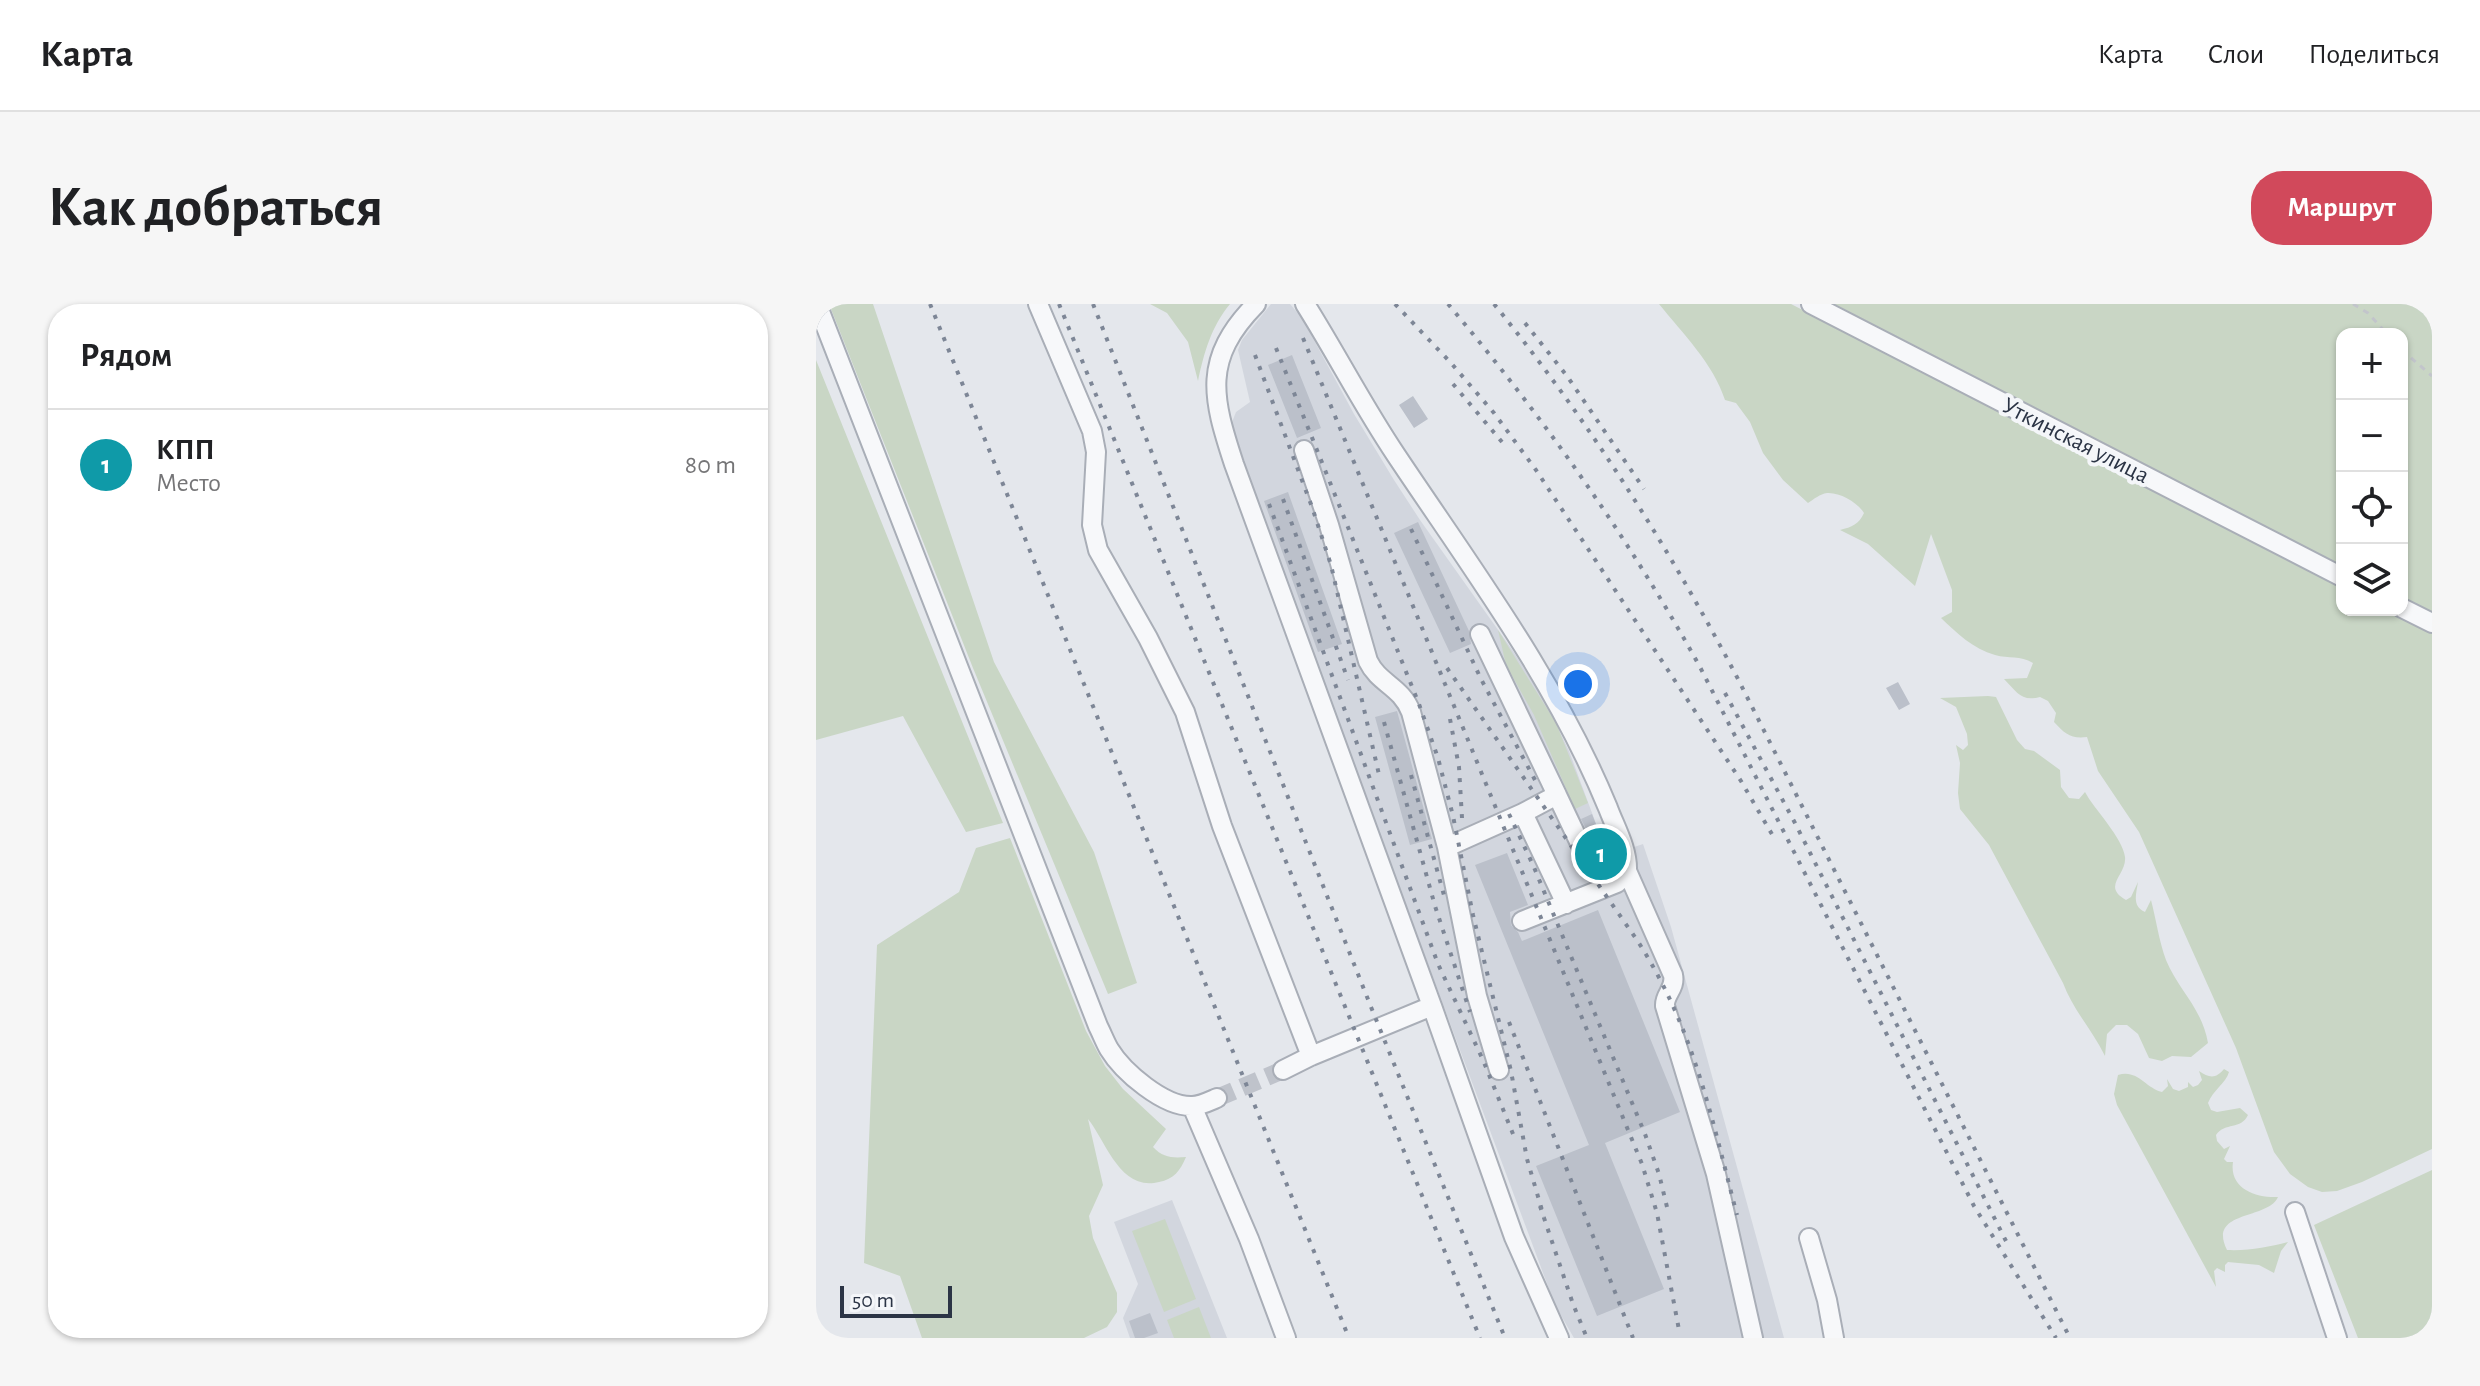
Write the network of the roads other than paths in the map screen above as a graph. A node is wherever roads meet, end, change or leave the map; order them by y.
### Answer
1 (817, 304) edge
2 (1038, 304) edge
3 (1256, 304) edge
4 (1305, 304) edge
5 (1811, 304) edge
6 (1304, 450) dead end
7 (2336, 574) edge
8 (2408, 611) edge
9 (2432, 623) edge
10 (1480, 634) dead end
11 (1557, 795) junction
12 (1523, 813) junction
13 (1447, 847) junction
14 (1583, 850) dead end
15 (1627, 871) junction
16 (1566, 904) junction
17 (1522, 921) dead end
18 (1432, 1006) junction
19 (1311, 1056) junction
20 (1283, 1070) tunnel mouth
21 (1499, 1070) dead end
22 (1217, 1098) tunnel mouth
23 (1192, 1106) junction
24 (2295, 1212) dead end
25 (1809, 1238) dead end
26 (1286, 1338) edge
27 (1559, 1338) edge
28 (1753, 1338) edge
29 (1834, 1338) edge
30 (2337, 1338) edge

1 - 23 street
2 - 19 street
3 - 18 street
4 - 15 street
5 - 7 street, Уткинская улица
6 - 13 street
8 - 9 street
10 - 11 street
11 - 12 street
11 - 14 street
12 - 13 street
12 - 16 street
13 - 21 street
15 - 16 street
15 - 28 street
16 - 17 street
18 - 19 street
18 - 27 street
19 - 20 street
22 - 23 street
23 - 26 street
24 - 30 street
25 - 29 street

